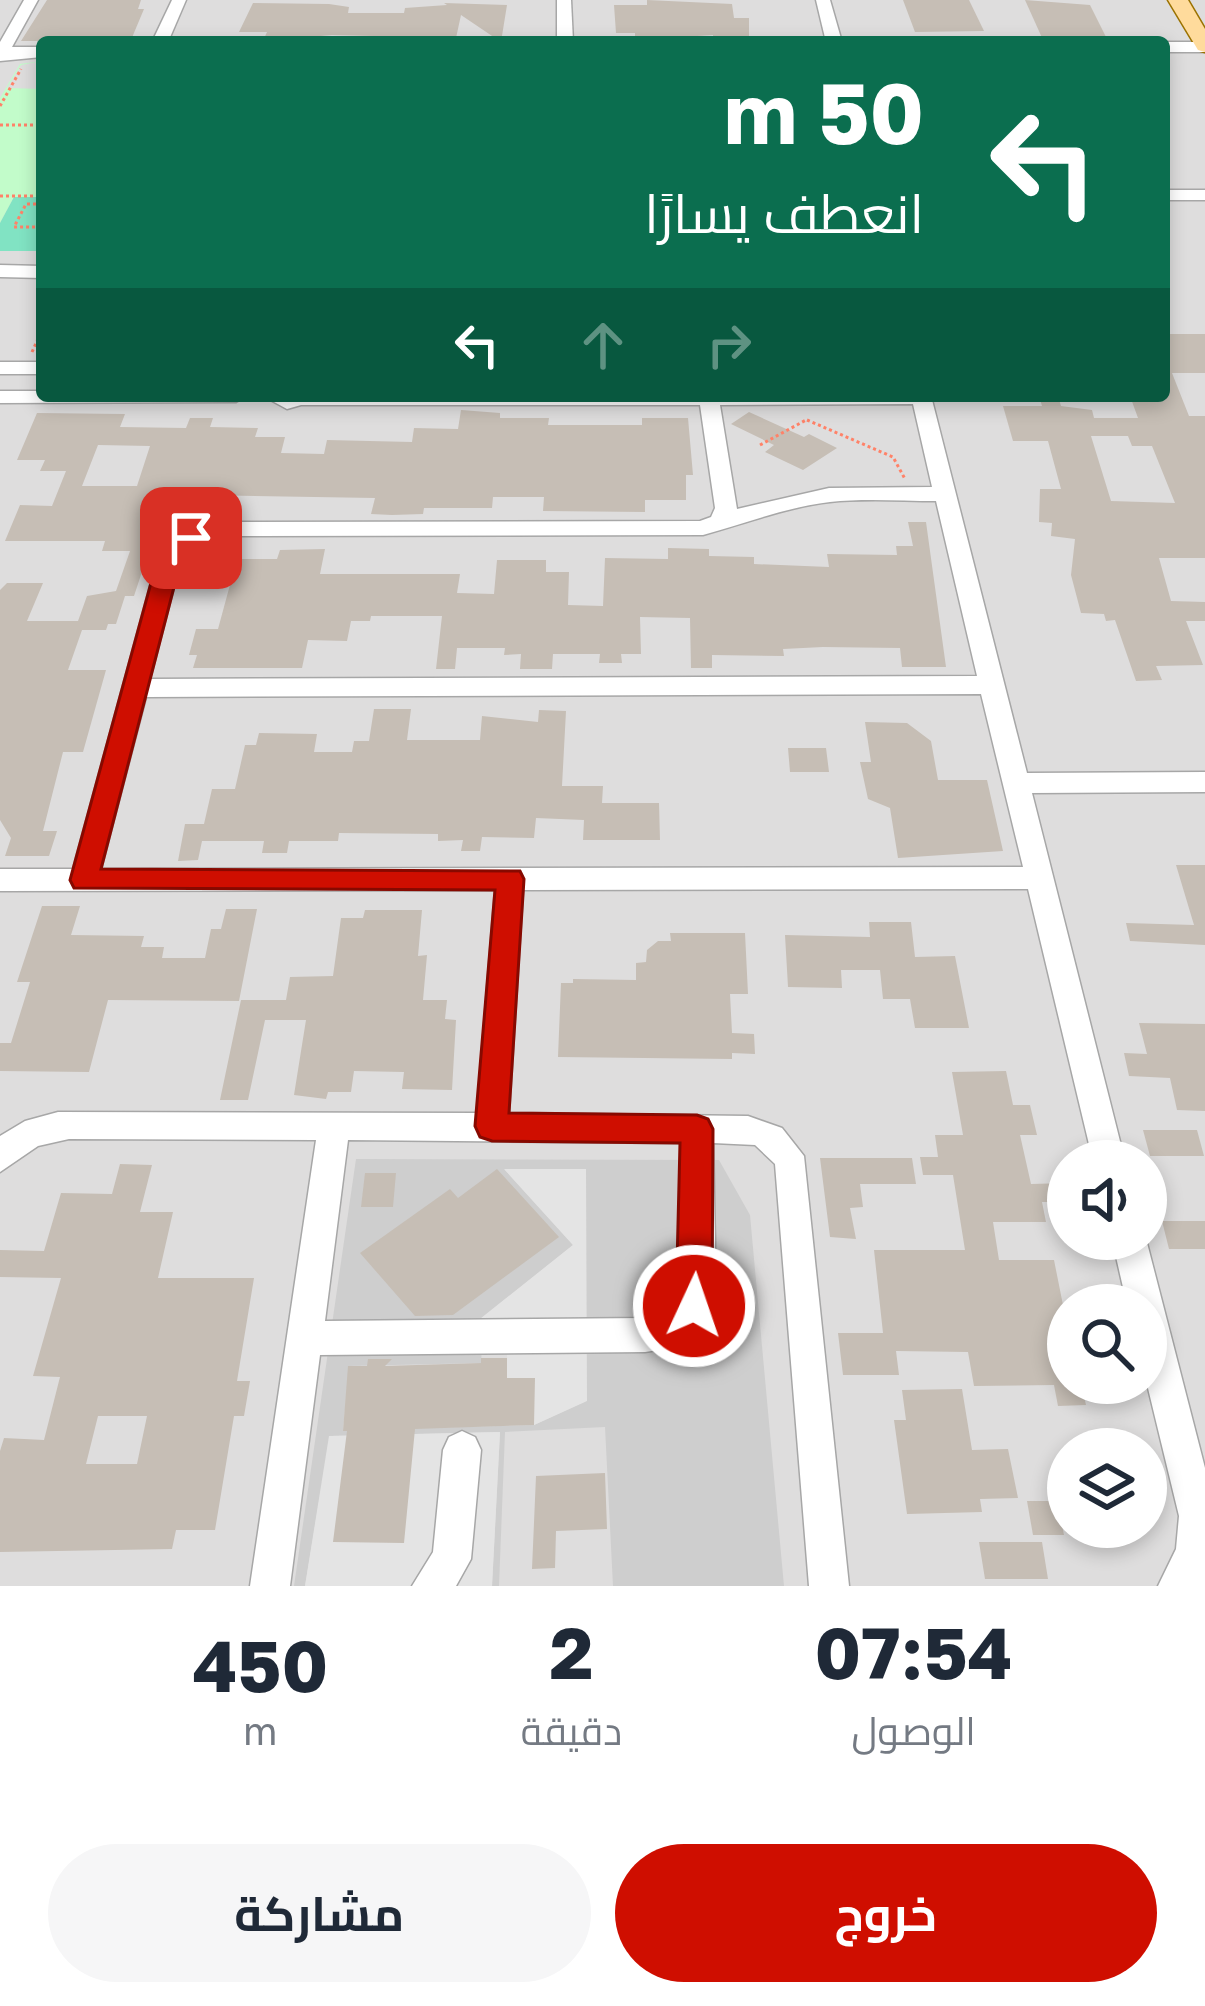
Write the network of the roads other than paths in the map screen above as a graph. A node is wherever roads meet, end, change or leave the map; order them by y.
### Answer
1 (31, 0) edge
2 (179, 0) edge
3 (564, 0) edge
4 (823, 0) edge
5 (1178, 0) edge
6 (163, 36) edge
7 (565, 36) edge
8 (832, 36) edge
9 (1205, 46) edge
10 (1170, 47) edge
11 (1, 54) edge
12 (35, 57) edge
13 (1170, 195) edge
14 (1205, 195) edge
15 (0, 272) edge
16 (36, 272) edge
17 (0, 368) edge
18 (36, 368) edge
19 (36, 400) edge
20 (2, 401) edge
21 (710, 402) edge
22 (745, 402) edge
23 (873, 402) edge
24 (922, 402) edge
25 (806, 409) edge
26 (945, 494) junction
27 (724, 515) junction
28 (992, 685) junction
29 (135, 688) junction
30 (1205, 782) edge
31 (1016, 784) junction
32 (1039, 878) junction
33 (510, 879) junction
34 (0, 880) edge
35 (84, 880) junction
36 (81, 1124) junction
37 (492, 1126) junction
38 (334, 1127) junction
39 (707, 1130) junction
40 (1104, 1140) edge
41 (0, 1158) edge
42 (0, 1174) edge
43 (304, 1338) junction
44 (1167, 1391) edge
45 (462, 1450) dead end
46 (1201, 1528) edge
47 (271, 1586) edge
48 (432, 1586) edge
49 (830, 1586) edge
50 (1178, 1586) edge

1 - 11 street
2 - 6 street
3 - 7 street
4 - 8 street
5 - 9 main road
9 - 10 street
11 - 12 street
13 - 14 street
15 - 16 street
17 - 18 street
19 - 20 street
21 - 27 street
22 - 25 street
23 - 25 street
24 - 26 street
26 - 27 street
26 - 28 street
27 - 29 street
28 - 29 street
28 - 31 street
29 - 35 street
30 - 31 street
31 - 32 street
32 - 33 street
32 - 40 street
33 - 35 street
33 - 37 street
34 - 35 street
36 - 38 street
36 - 41 street
36 - 42 street
37 - 38 street
37 - 39 street
38 - 43 street
39 - 43 street
39 - 49 street
43 - 47 street
44 - 46 street
45 - 48 street
46 - 50 street

